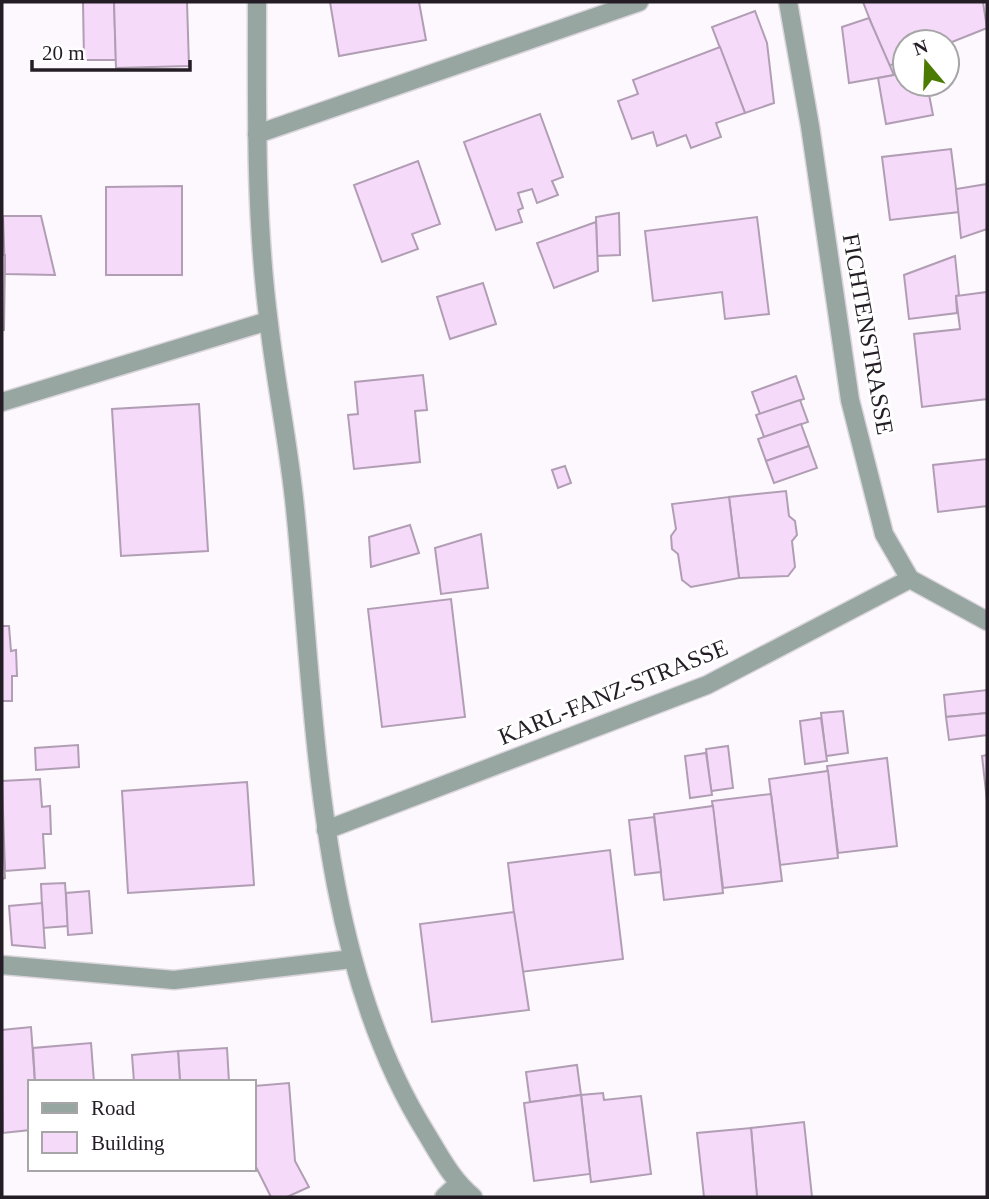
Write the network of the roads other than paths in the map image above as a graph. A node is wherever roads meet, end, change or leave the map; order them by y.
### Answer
1 (257, 2) edge
2 (639, 2) edge
3 (788, 2) edge
4 (257, 134) junction
5 (268, 321) junction
6 (2, 402) edge
7 (910, 579) junction
8 (987, 621) edge
9 (326, 830) junction
10 (352, 959) junction
11 (2, 965) edge
12 (458, 1185) junction
13 (444, 1197) edge
14 (473, 1197) edge

1 - 4 street
2 - 4 street
3 - 7 street, FICHTENSTRASSE
4 - 5 street
5 - 6 street
5 - 9 street
7 - 8 street
7 - 9 street, KARL-FANZ-STRASSE
9 - 10 street
10 - 11 street
10 - 12 street
12 - 13 street
12 - 14 street

